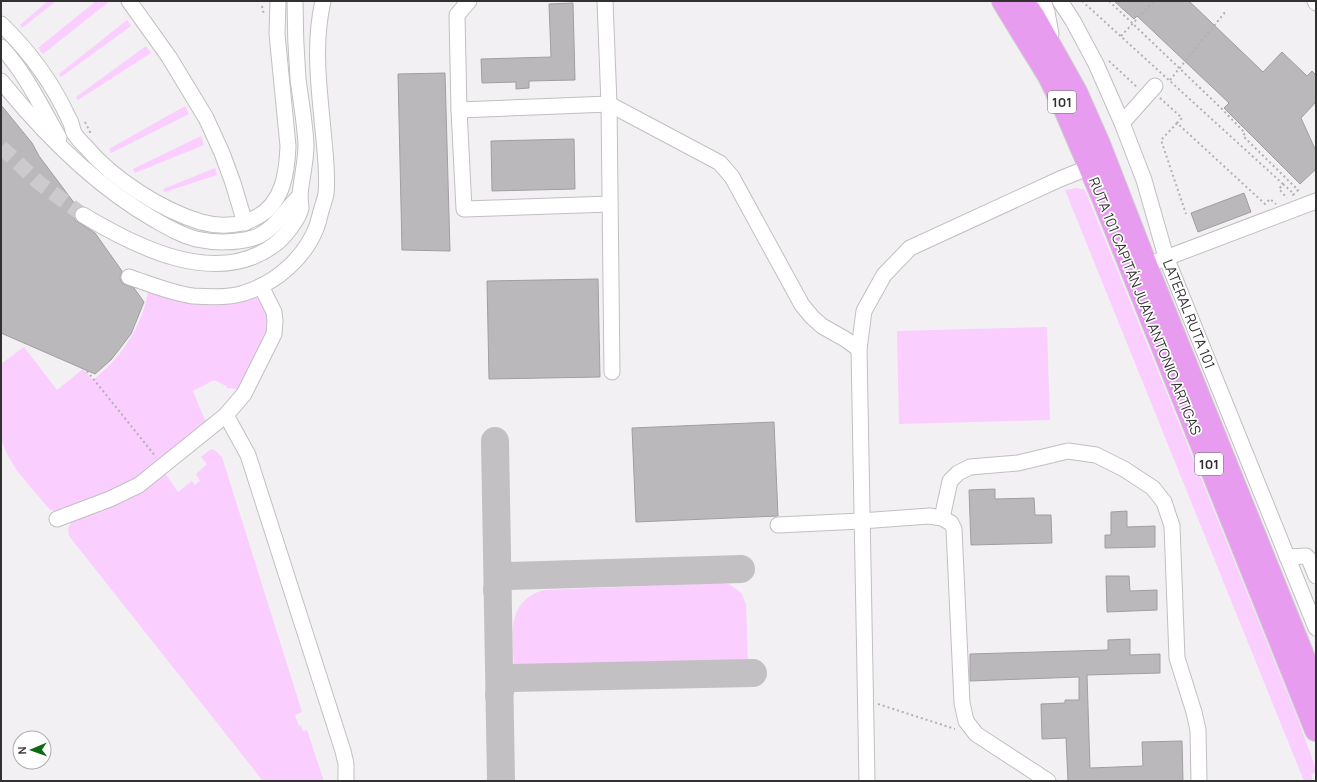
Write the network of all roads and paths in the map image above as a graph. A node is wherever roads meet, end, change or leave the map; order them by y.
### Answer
1 (129, 1) edge
2 (278, 1) edge
3 (295, 1) edge
4 (323, 1) edge
5 (469, 1) edge
6 (605, 1) edge
7 (1032, 1) edge
8 (1043, 1) edge
9 (1060, 1) edge
10 (1082, 1) edge
11 (1109, 1) edge
12 (1154, 1) edge
13 (1007, 4) edge
14 (262, 6) dead end
15 (1226, 11) dead end
16 (265, 18) dead end
17 (1, 24) edge
18 (1132, 24) junction
19 (1051, 34) junction
20 (1121, 36) junction
21 (1, 47) edge
22 (1056, 56) junction
23 (1108, 60) dead end
24 (1180, 68) junction
25 (1170, 80) junction
26 (1, 81) edge
27 (1151, 91) junction
28 (609, 104) junction
29 (459, 110) junction
30 (83, 120) dead end
31 (1122, 123) junction
32 (1177, 123) junction
33 (92, 135) dead end
34 (68, 153) junction
35 (1090, 167) junction
36 (1283, 184) junction
37 (1294, 194) junction
38 (300, 196) junction
39 (1316, 201) edge
40 (610, 204) junction
41 (1277, 205) dead end
42 (1186, 214) dead end
43 (83, 215) tunnel mouth
44 (245, 223) junction
45 (1166, 258) junction
46 (1146, 265) junction
47 (129, 277) dead end
48 (261, 286) junction
49 (859, 350) junction
50 (88, 371) dead end
51 (612, 372) dead end
52 (226, 415) junction
53 (163, 465) junction
54 (942, 518) junction
55 (57, 519) dead end
56 (861, 521) junction
57 (778, 524) dead end
58 (1287, 557) junction
59 (1312, 558) edge
60 (1316, 576) edge
61 (1316, 628) edge
62 (1314, 677) edge
63 (866, 701) junction
64 (972, 729) junction
65 (1316, 730) edge
66 (346, 781) edge
67 (867, 781) edge
68 (1048, 781) edge
69 (1199, 781) edge

1 - 44 street
2 - 44 street
3 - 38 street
4 - 48 street
5 - 29 street
6 - 28 street
7 - 19 highway
8 - 19 street
9 - 31 street, LATERAL RUTA 101
10 - 20 path
11 - 18 path
12 - 18 path
13 - 22 highway, RUTA 101 CAPITÁN JUAN ANTONIO ARTIGAS / 101
13 - 35 highway, RUTA 101 CAPITÁN JUAN ANTONIO ARTIGAS / 101
14 - 16 path
15 - 24 path
17 - 44 street
18 - 20 path
18 - 24 path
19 - 22 highway
20 - 25 path
21 - 34 street
22 - 46 highway, RUTA 101 CAPITÁN JUAN ANTONIO ARTIGAS / 101
23 - 27 path
24 - 25 path
24 - 37 path
25 - 36 path
26 - 34 street
27 - 31 street
27 - 32 path
28 - 29 street
28 - 40 street
28 - 49 street
29 - 40 street
30 - 33 path
31 - 45 street, LATERAL RUTA 101
32 - 41 path
32 - 42 path
34 - 38 street
35 - 49 street
35 - 65 highway, RUTA 101 CAPITÁN JUAN ANTONIO ARTIGAS / 101
36 - 37 path
36 - 37 path
38 - 43 street
39 - 45 street
40 - 51 street
45 - 46 street
45 - 58 street, LATERAL RUTA 101
46 - 62 highway, RUTA 101 CAPITÁN JUAN ANTONIO ARTIGAS / 101
47 - 48 street
48 - 52 street
49 - 56 street
50 - 53 path
52 - 53 street
52 - 66 street
53 - 55 street
54 - 56 street
54 - 64 street
54 - 69 street
56 - 57 street
56 - 63 street
58 - 59 street
58 - 61 street, LATERAL RUTA 101
59 - 60 street
63 - 64 path
63 - 67 street
64 - 68 street

